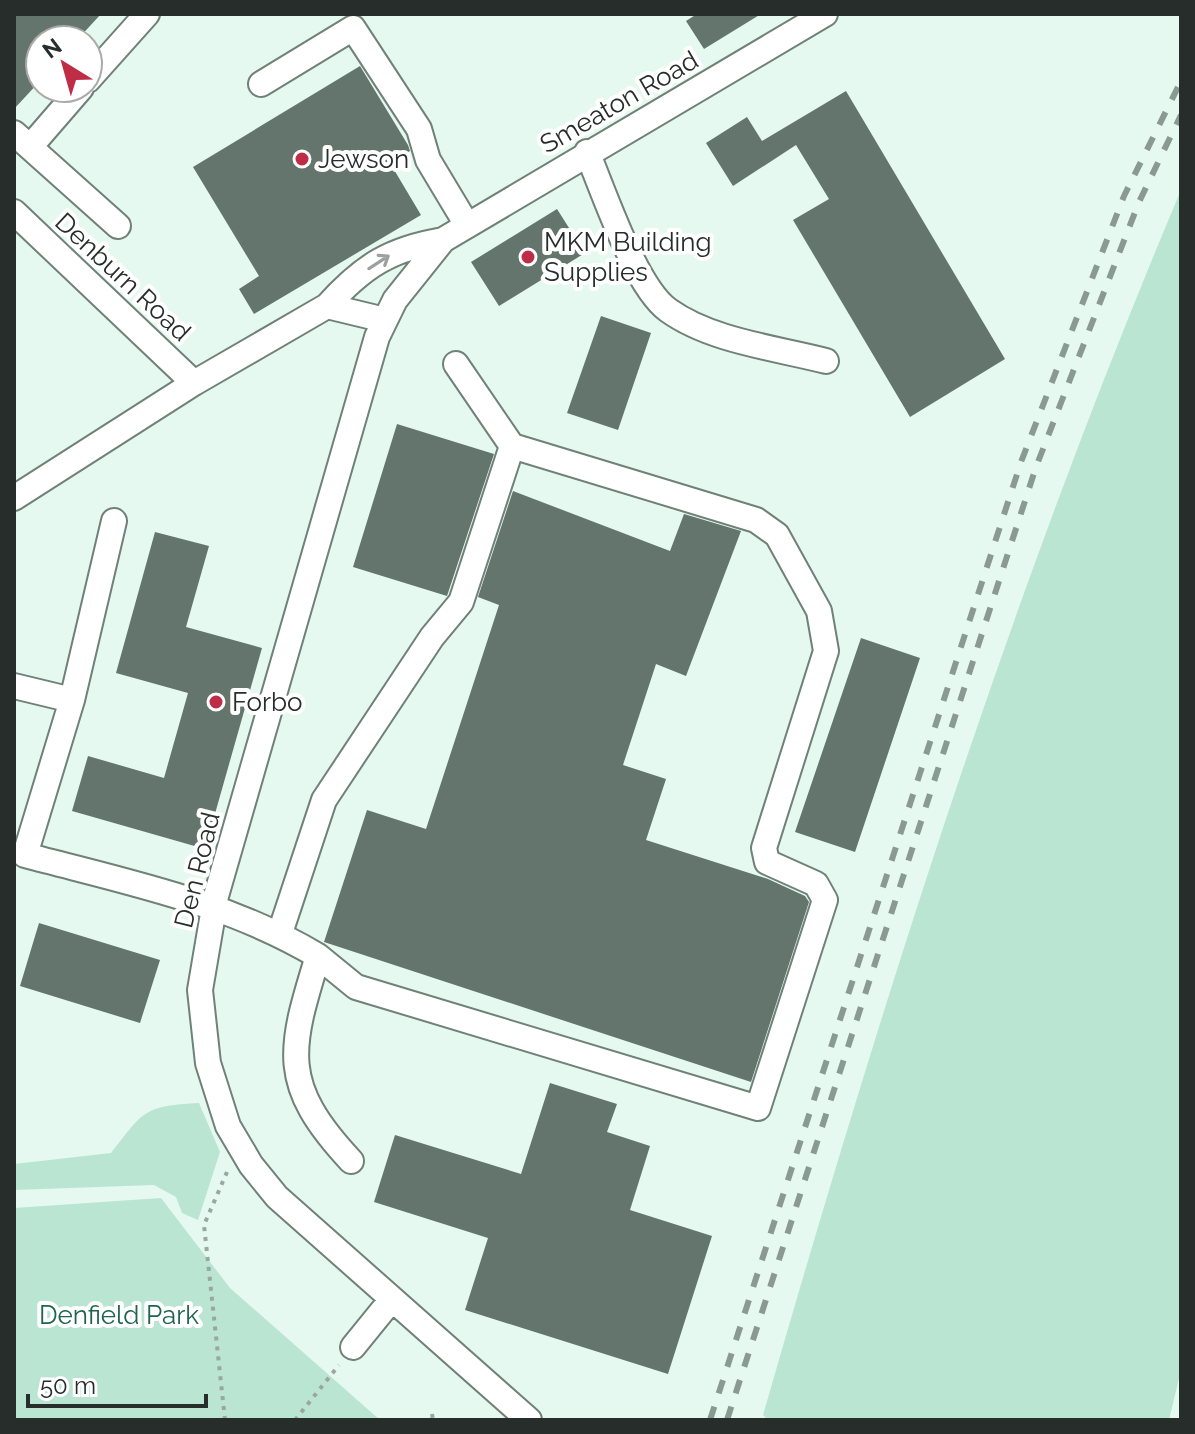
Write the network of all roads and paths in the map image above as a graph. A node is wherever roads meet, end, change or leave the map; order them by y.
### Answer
1 (147, 14) edge
2 (825, 14) edge
3 (104, 62) edge
4 (261, 84) dead end
5 (63, 104) edge
6 (22, 140) edge
7 (587, 152) junction
8 (14, 212) edge
9 (467, 225) junction
10 (118, 226) dead end
11 (443, 240) junction
12 (327, 306) junction
13 (385, 320) junction
14 (826, 361) dead end
15 (456, 364) dead end
16 (194, 383) junction
17 (512, 446) junction
18 (14, 498) edge
19 (114, 521) dead end
20 (14, 686) edge
21 (72, 700) junction
22 (14, 806) edge
23 (38, 813) junction
24 (20, 854) edge
25 (214, 905) junction
26 (280, 933) junction
27 (318, 956) junction
28 (243, 1152) junction
29 (351, 1161) dead end
30 (392, 1299) junction
31 (353, 1347) joint
32 (225, 1420) edge
33 (295, 1420) edge
34 (529, 1420) edge

1 - 3 street
2 - 7 street, Smeaton Road
4 - 9 street
5 - 6 street
6 - 10 street
7 - 9 street, Smeaton Road
7 - 14 street
8 - 16 street, Denburn Road
9 - 11 street, Smeaton Road
12 -> 11 street
11 - 13 street, Den Road
12 - 13 street
12 - 16 street
13 - 25 street, Den Road
15 - 17 street
16 - 18 street
17 - 26 street
17 - 27 street
19 - 21 street
20 - 21 street
21 - 23 street
22 - 23 street
23 - 24 street
24 - 25 street
25 - 26 street
25 - 28 street, Den Road
26 - 27 street
27 - 29 street
28 - 30 street, Den Road
28 - 32 path
30 - 31 street
30 - 34 street, Den Road
31 - 33 path

